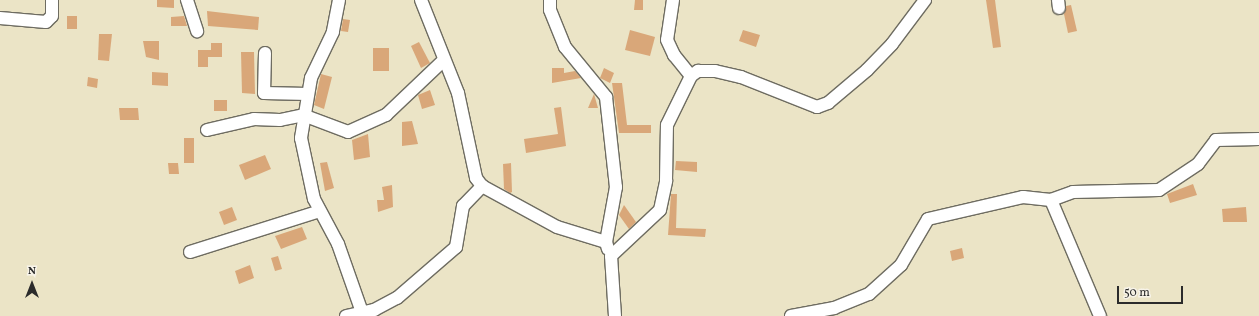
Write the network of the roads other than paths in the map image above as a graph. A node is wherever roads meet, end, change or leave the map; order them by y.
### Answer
1 (52, 0) edge
2 (187, 0) edge
3 (339, 0) edge
4 (421, 0) edge
5 (550, 0) edge
6 (673, 0) edge
7 (925, 0) edge
8 (0, 18) edge
9 (197, 31) dead end
10 (265, 53) dead end
11 (444, 60) junction
12 (691, 76) junction
13 (308, 94) junction
14 (303, 115) junction
15 (207, 130) dead end
16 (1259, 139) edge
17 (482, 186) junction
18 (1051, 200) junction
19 (320, 211) junction
20 (606, 242) junction
21 (190, 252) dead end
22 (610, 256) junction
23 (362, 312) junction
24 (346, 316) edge
25 (615, 316) edge
26 (791, 316) edge
27 (1100, 316) edge

1 - 8 street
2 - 9 street
3 - 13 street
4 - 11 street
5 - 20 street
6 - 12 street
7 - 12 street
10 - 13 street
11 - 14 street
11 - 17 street
12 - 22 street
13 - 14 street
14 - 15 street
14 - 19 street
16 - 18 street
17 - 20 street
17 - 23 street
18 - 26 street
18 - 27 street
19 - 21 street
19 - 23 street
20 - 22 street
22 - 25 street
23 - 24 street

